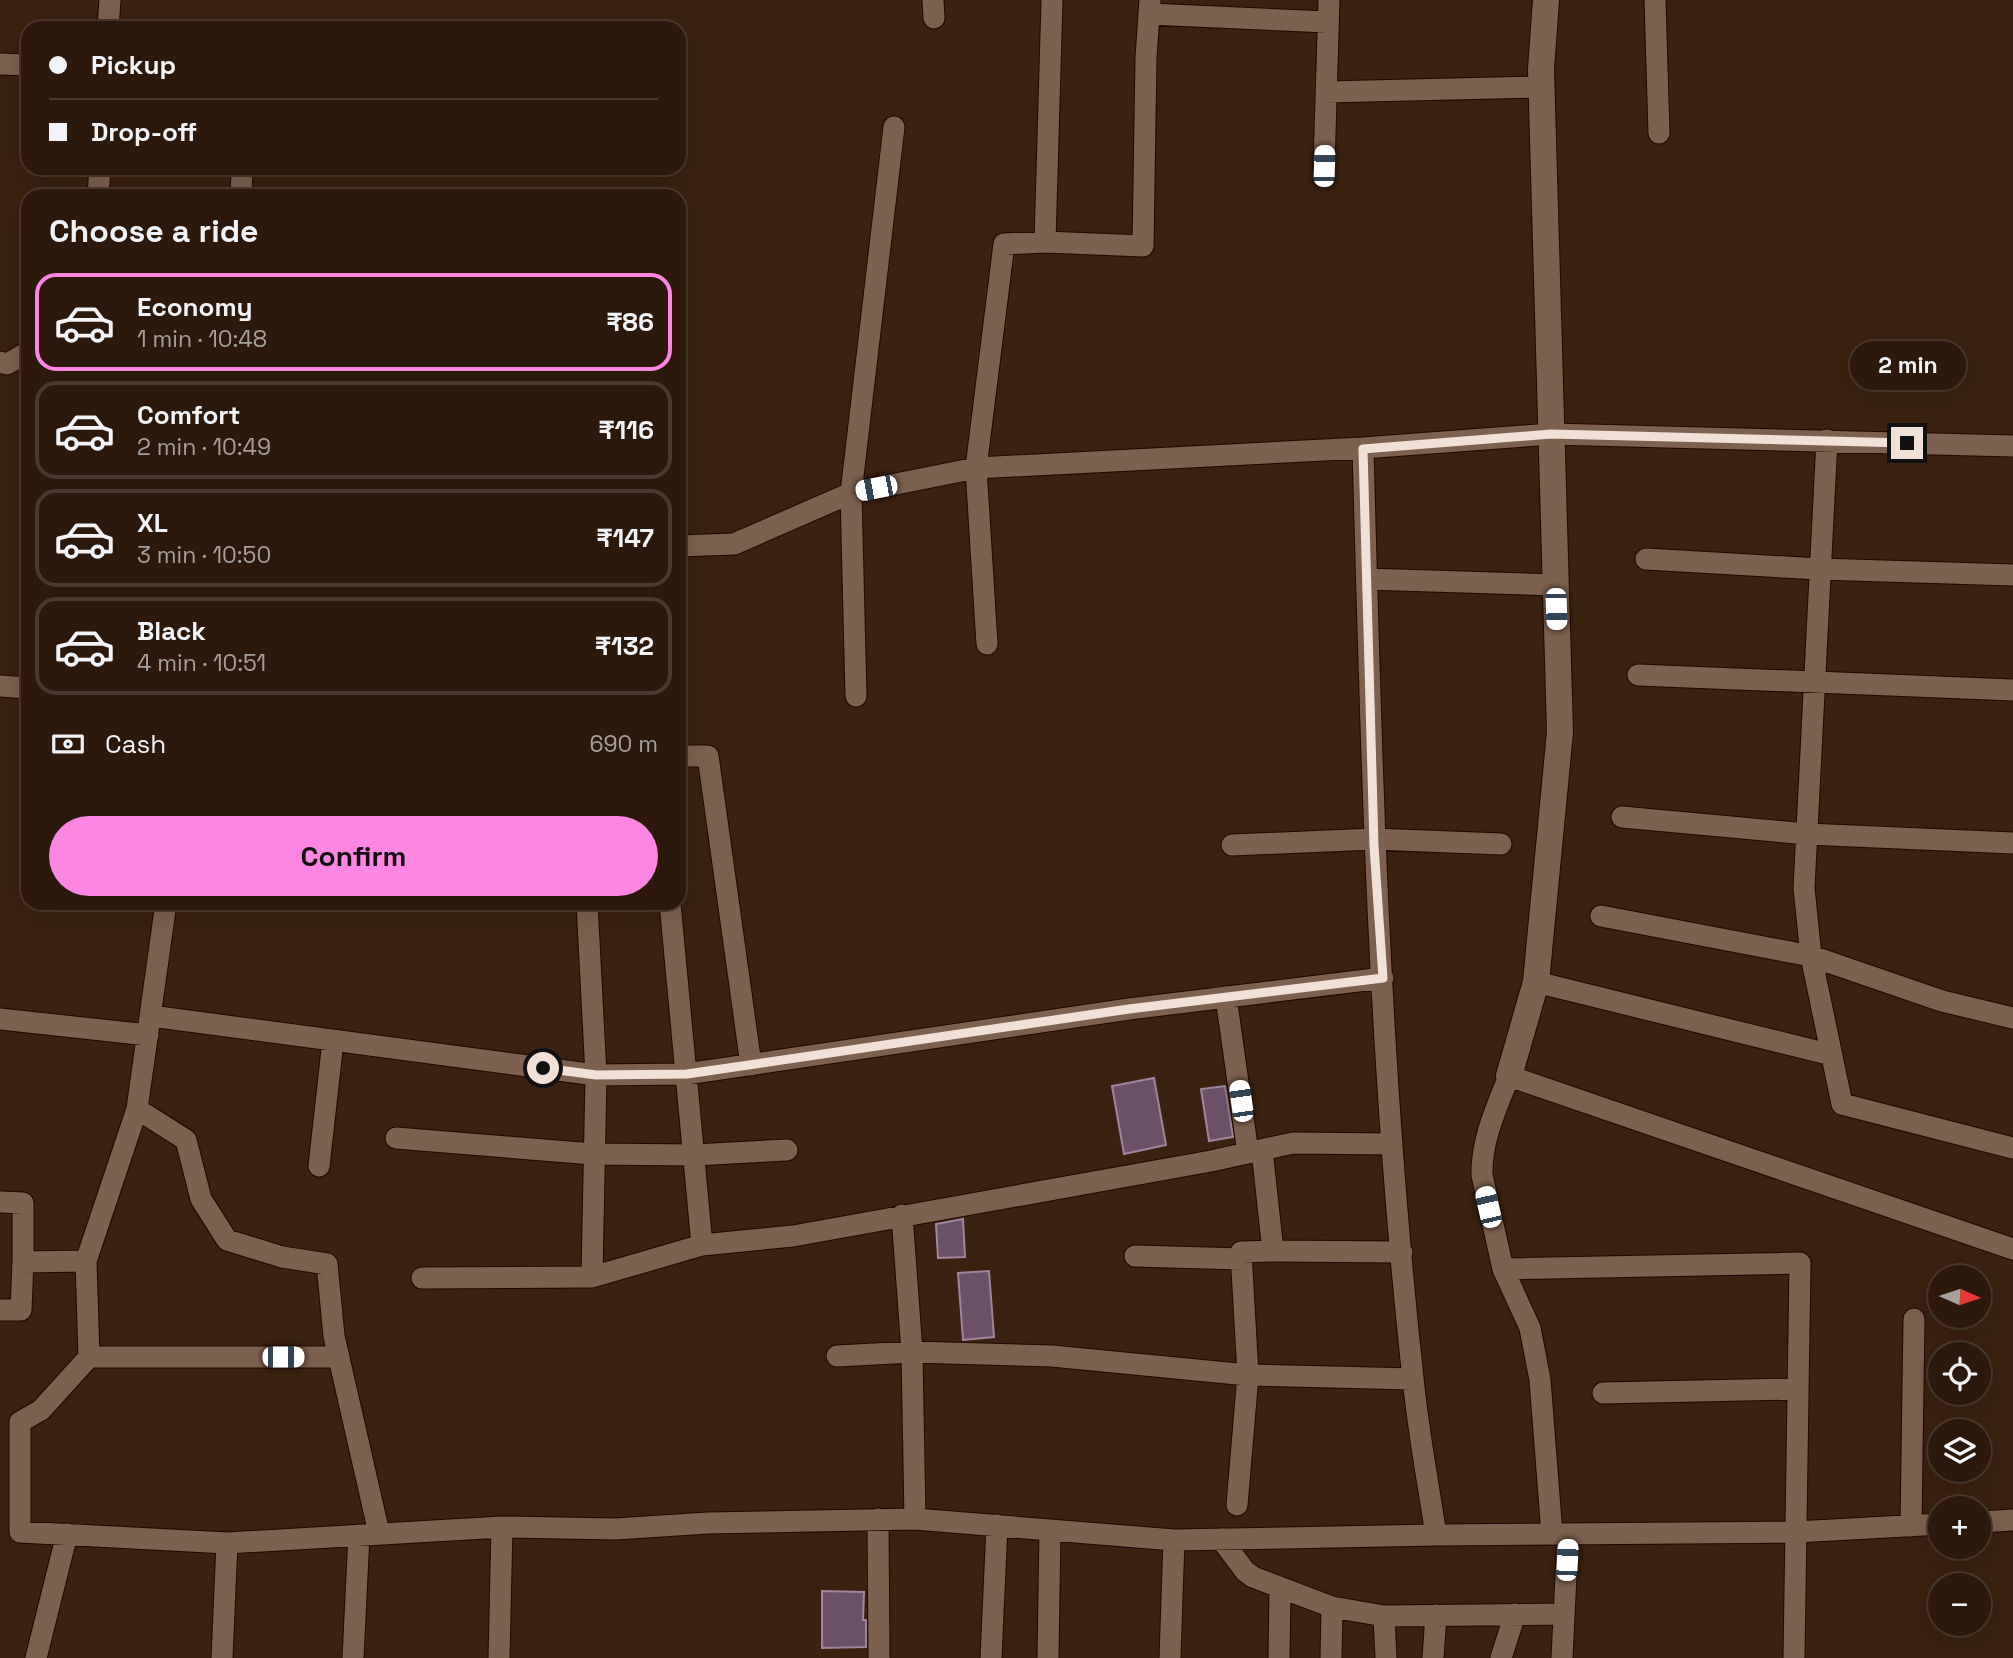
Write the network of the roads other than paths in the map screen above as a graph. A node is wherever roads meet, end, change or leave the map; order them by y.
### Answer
1 (110, 0) edge
2 (1052, 0) edge
3 (1329, 0) edge
4 (1546, 0) edge
5 (1656, 0) edge
6 (1149, 7) edge
7 (108, 21) edge
8 (1328, 22) junction
9 (0, 64) edge
10 (21, 65) edge
11 (1541, 87) junction
12 (1326, 92) junction
13 (894, 127) dead end
14 (1659, 133) dead end
15 (1324, 166) dead end
16 (1045, 242) junction
17 (21, 356) edge
18 (0, 362) edge
19 (1551, 434) junction
20 (1827, 440) junction
21 (2013, 446) edge
22 (1363, 449) junction
23 (976, 468) junction
24 (850, 493) junction
25 (686, 546) edge
26 (1646, 559) dead end
27 (1819, 569) junction
28 (2013, 575) edge
29 (1367, 579) junction
30 (1556, 585) junction
31 (987, 644) dead end
32 (1638, 675) dead end
33 (1815, 683) junction
34 (0, 686) edge
35 (21, 688) edge
36 (2013, 690) edge
37 (856, 696) dead end
38 (686, 756) edge
39 (1622, 817) dead end
40 (1807, 834) junction
41 (1374, 839) junction
42 (1501, 844) dead end
43 (2013, 844) edge
44 (1232, 845) dead end
45 (165, 910) edge
46 (587, 910) edge
47 (671, 910) edge
48 (1601, 916) dead end
49 (1811, 956) junction
50 (1383, 978) junction
51 (1536, 982) junction
52 (1226, 997) junction
53 (2013, 1018) edge
54 (0, 1019) edge
55 (150, 1026) junction
56 (333, 1041) junction
57 (1832, 1055) junction
58 (751, 1065) junction
59 (687, 1074) junction
60 (596, 1075) junction
61 (1509, 1076) junction
62 (137, 1109) junction
63 (396, 1138) dead end
64 (1392, 1144) junction
65 (2013, 1148) edge
66 (788, 1150) dead end
67 (1255, 1151) junction
68 (593, 1154) junction
69 (694, 1154) junction
70 (319, 1166) dead end
71 (0, 1202) edge
72 (902, 1215) junction
73 (702, 1245) junction
74 (2013, 1249) edge
75 (1273, 1251) junction
76 (1402, 1252) junction
77 (1135, 1256) dead end
78 (1242, 1259) junction
79 (86, 1261) junction
80 (23, 1262) junction
81 (1503, 1269) junction
82 (422, 1278) dead end
83 (592, 1278) junction
84 (0, 1310) edge
85 (1914, 1319) dead end
86 (912, 1352) junction
87 (837, 1356) dead end
88 (89, 1357) junction
89 (339, 1357) junction
90 (1248, 1375) junction
91 (1413, 1379) junction
92 (1798, 1389) junction
93 (1603, 1393) dead end
94 (1237, 1505) dead end
95 (878, 1519) junction
96 (915, 1519) junction
97 (2013, 1520) edge
98 (1991, 1521) edge
99 (997, 1525) junction
100 (1928, 1525) edge
101 (1912, 1526) junction
102 (502, 1527) junction
103 (1049, 1530) junction
104 (1796, 1532) junction
105 (67, 1534) junction
106 (369, 1534) junction
107 (1560, 1534) junction
108 (1436, 1535) junction
109 (1221, 1539) junction
110 (1174, 1540) junction
111 (227, 1543) junction
112 (1280, 1588) junction
113 (1332, 1607) junction
114 (1515, 1614) junction
115 (1564, 1614) junction
116 (1436, 1615) junction
117 (1384, 1616) junction
118 (36, 1658) edge
119 (222, 1658) edge
120 (353, 1658) edge
121 (499, 1658) edge
122 (879, 1658) edge
123 (991, 1658) edge
124 (1048, 1658) edge
125 (1170, 1658) edge
126 (1279, 1658) edge
127 (1331, 1658) edge
128 (1386, 1658) edge
129 (1433, 1658) edge
130 (1501, 1658) edge
131 (1562, 1658) edge
132 (1794, 1658) edge

1 - 7 street
2 - 16 street
3 - 8 street
4 - 11 street
5 - 14 street
6 - 8 street
6 - 16 street
8 - 12 street
9 - 10 street
11 - 12 street
11 - 19 street
12 - 15 street
13 - 24 street
16 - 23 street
17 - 18 street
19 - 20 street
19 - 22 street
19 - 30 street
20 - 21 street
20 - 27 street
22 - 23 street
22 - 29 street
23 - 24 street
23 - 31 street
24 - 25 street
24 - 37 street
26 - 27 street
27 - 28 street
27 - 33 street
29 - 30 street
29 - 41 street
30 - 51 street
32 - 33 street
33 - 36 street
33 - 40 street
34 - 35 street
38 - 58 street
39 - 40 street
40 - 43 street
40 - 49 street
41 - 42 street
41 - 44 street
41 - 50 street
45 - 55 street
46 - 60 street
47 - 59 street
48 - 49 street
49 - 53 street
49 - 57 street
50 - 52 street
50 - 64 street
51 - 57 street
51 - 61 street
52 - 58 street
52 - 67 street
54 - 55 street
55 - 56 street
55 - 62 street
56 - 60 street
56 - 70 street
57 - 65 street
58 - 59 street
59 - 60 street
59 - 69 street
60 - 68 street
61 - 74 street
61 - 81 street
62 - 79 street
62 - 89 street
63 - 68 street
64 - 67 street
64 - 76 street
66 - 69 street
67 - 72 street
67 - 75 street
68 - 69 street
68 - 83 street
69 - 73 street
71 - 80 street
72 - 73 street
72 - 86 street
73 - 83 street
75 - 76 street
75 - 78 street
76 - 91 street
77 - 78 street
78 - 90 street
79 - 80 street
79 - 88 street
80 - 84 street
81 - 92 street
81 - 107 street
82 - 83 street
85 - 101 street
86 - 87 street
86 - 90 street
86 - 96 street
88 - 89 street
88 - 105 street
89 - 106 street
90 - 91 street
90 - 94 street
91 - 108 street
92 - 93 street
92 - 104 street
95 - 96 street
95 - 102 street
95 - 122 street
96 - 99 street
97 - 98 street
99 - 103 street
99 - 123 street
100 - 101 street
101 - 104 street
102 - 106 street
102 - 121 street
103 - 110 street
103 - 124 street
104 - 107 street
104 - 132 street
105 - 111 street
105 - 118 street
106 - 111 street
106 - 120 street
107 - 108 street
107 - 115 street
108 - 109 street
109 - 110 street
109 - 112 street
110 - 125 street
111 - 119 street
112 - 113 street
112 - 126 street
113 - 117 street
113 - 127 street
114 - 115 street
114 - 116 street
114 - 130 street
115 - 131 street
116 - 117 street
116 - 129 street
117 - 128 street

